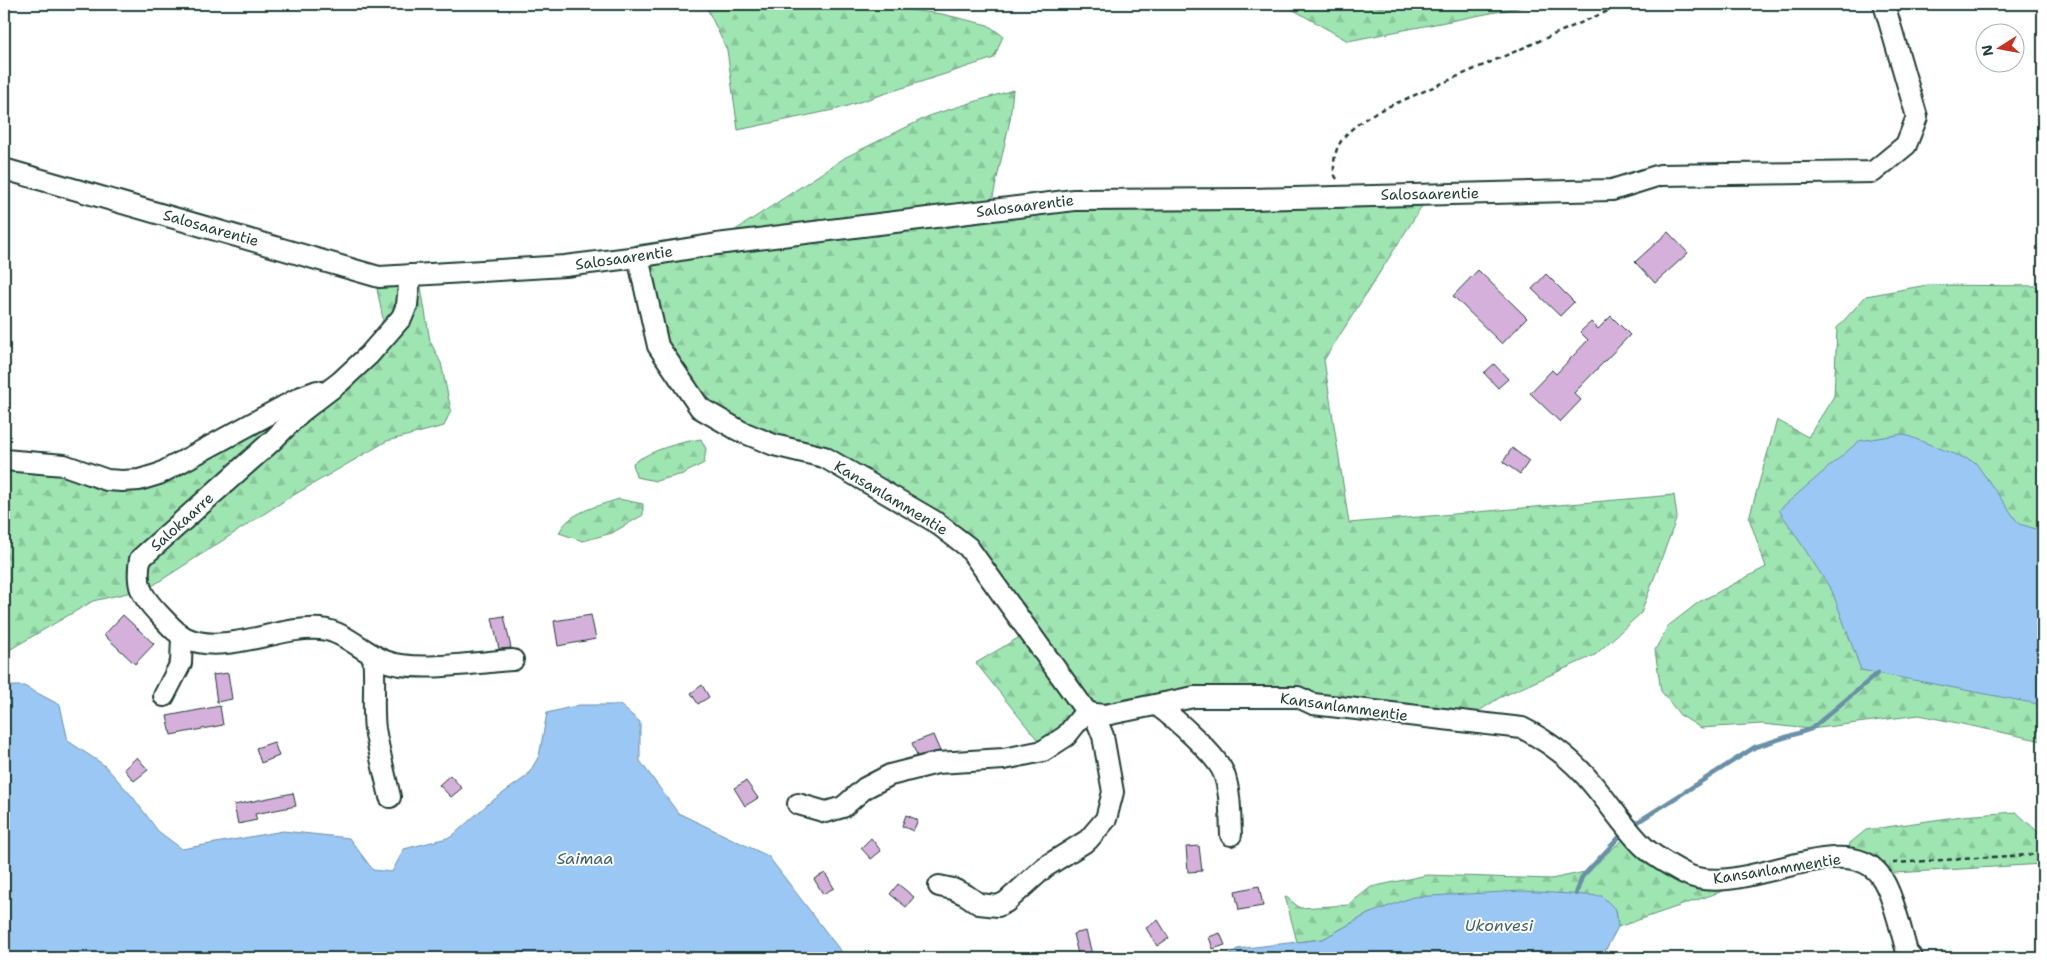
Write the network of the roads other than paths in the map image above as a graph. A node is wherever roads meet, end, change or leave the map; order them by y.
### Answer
1 (1884, 4) edge
2 (4, 168) edge
3 (638, 256) junction
4 (410, 275) junction
5 (340, 382) junction
6 (4, 460) edge
7 (182, 636) junction
8 (371, 654) junction
9 (513, 660) dead end
10 (164, 696) dead end
11 (1158, 705) junction
12 (1090, 713) junction
13 (390, 797) dead end
14 (798, 804) dead end
15 (1231, 835) dead end
16 (939, 886) dead end
17 (1912, 958) edge

1 - 3 street, Salosaarentie
2 - 4 street, Salosaarentie
3 - 4 street, Salosaarentie
3 - 12 street, Kansanlammentie
4 - 5 street, Salokaarre
5 - 6 street
5 - 7 street, Salokaarre
7 - 8 street, Salokaarre
7 - 10 street
8 - 9 street, Salokaarre
8 - 13 street
11 - 12 street, Kansanlammentie
11 - 15 street
11 - 17 street, Kansanlammentie
12 - 14 street
12 - 16 street

